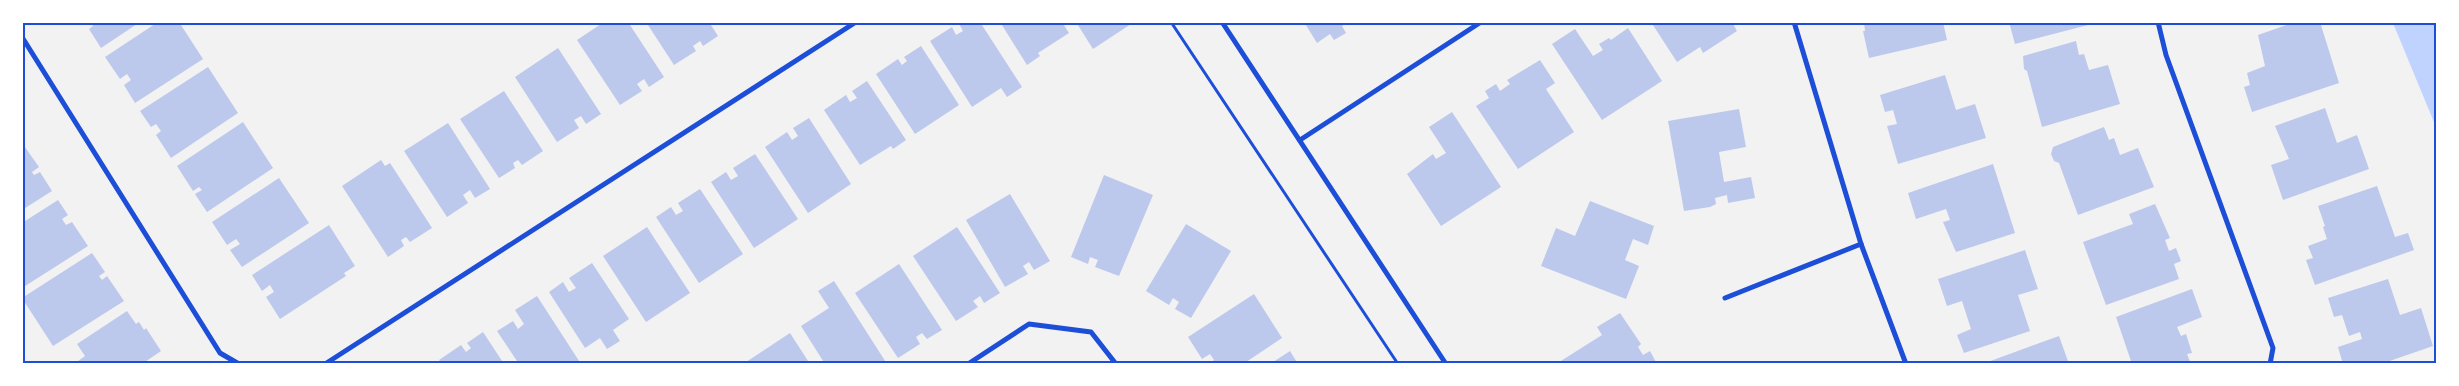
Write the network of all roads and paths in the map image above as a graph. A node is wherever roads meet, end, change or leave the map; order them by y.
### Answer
1 (856, 22) edge
2 (1171, 22) edge
3 (1222, 22) edge
4 (1481, 22) edge
5 (1794, 22) edge
6 (2158, 22) edge
7 (22, 37) edge
8 (1300, 140) junction
9 (1861, 244) junction
10 (1725, 298) dead end
11 (238, 364) edge
12 (325, 364) edge
13 (968, 364) edge
14 (1116, 364) edge
15 (1398, 364) edge
16 (1446, 364) edge
17 (1906, 364) edge
18 (2270, 364) edge

1 - 12 street
2 - 15 path
3 - 8 street
4 - 8 street
5 - 9 street
6 - 18 street
7 - 11 street
8 - 16 street
9 - 10 street
9 - 17 street
13 - 14 street

